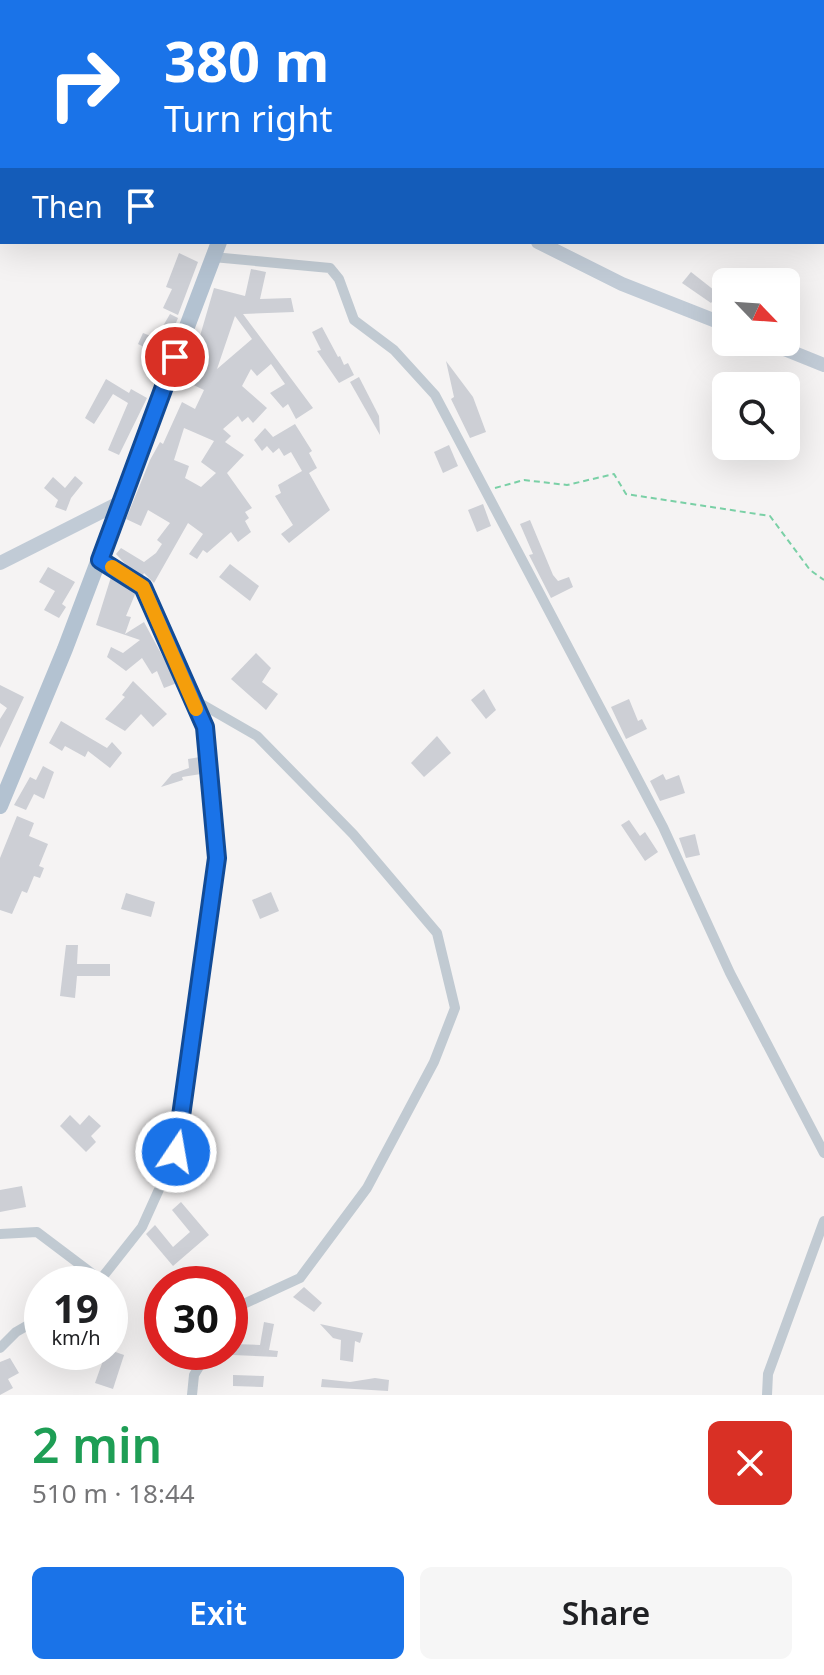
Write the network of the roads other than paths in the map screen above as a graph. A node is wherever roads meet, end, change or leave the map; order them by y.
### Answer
1 (542, 244) edge
2 (216, 250) edge
3 (712, 319) edge
4 (800, 355) edge
5 (824, 365) edge
6 (121, 502) junction
7 (100, 560) junction
8 (0, 563) edge
9 (191, 698) junction
10 (0, 806) edge
11 (824, 1153) edge
12 (824, 1221) edge
13 (0, 1234) edge
14 (80, 1266) edge
15 (112, 1266) edge
16 (248, 1302) edge
17 (24, 1327) edge
18 (0, 1348) edge
19 (197, 1370) edge
20 (192, 1395) edge
21 (767, 1395) edge

1 - 3 street
2 - 6 main road
2 - 11 street
4 - 5 street
6 - 7 main road
6 - 8 street
7 - 9 street
7 - 10 main road
9 - 15 street
9 - 16 street
12 - 21 street
13 - 14 street
17 - 18 street
19 - 20 street

